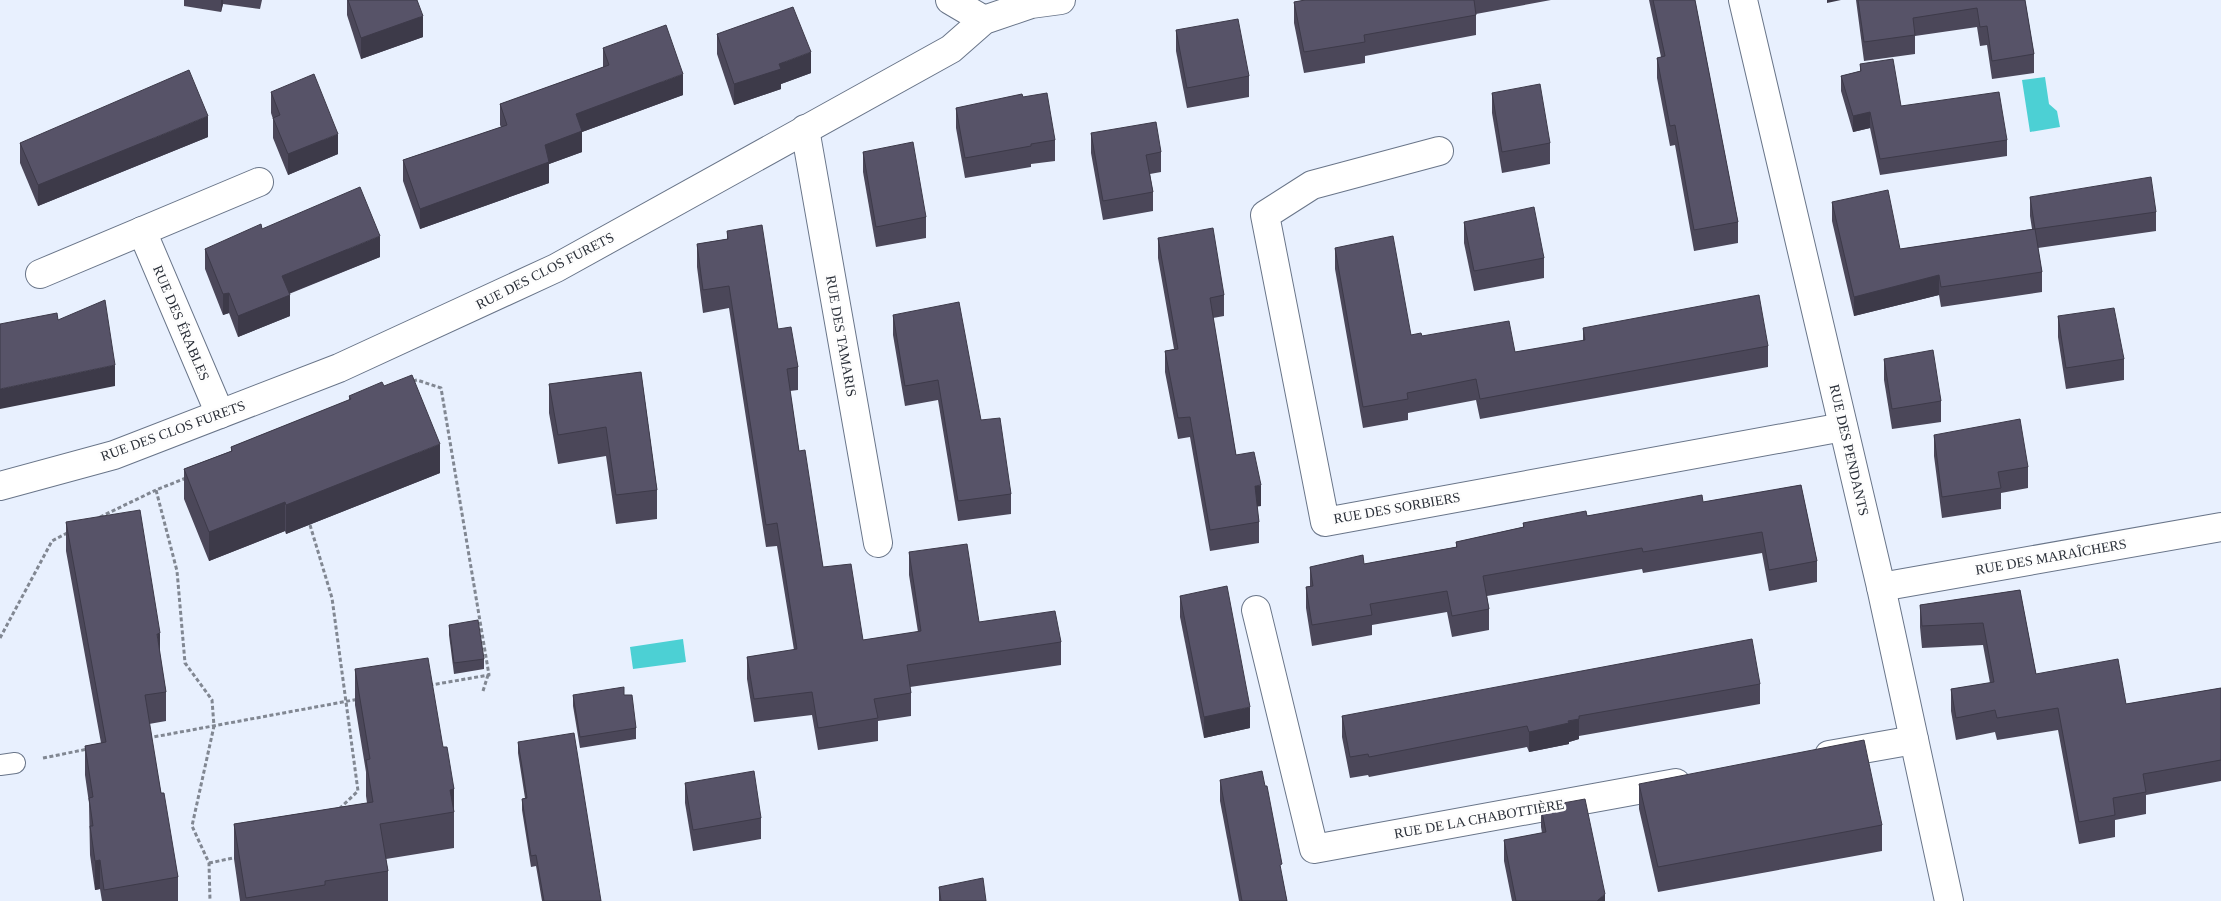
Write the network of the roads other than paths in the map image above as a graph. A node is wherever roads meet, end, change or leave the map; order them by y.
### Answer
1 (950, 0) edge
2 (1061, 0) edge
3 (1743, 0) edge
4 (984, 20) junction
5 (805, 129) junction
6 (1439, 151) dead end
7 (259, 182) dead end
8 (142, 231) junction
9 (40, 274) dead end
10 (220, 414) junction
11 (1843, 427) junction
12 (0, 486) edge
13 (2221, 527) edge
14 (878, 543) dead end
15 (1881, 587) junction
16 (1256, 610) dead end
17 (1914, 740) junction
18 (1806, 760) edge
19 (1698, 779) edge
20 (1948, 901) edge

1 - 4 street
2 - 4 street, RUE DES CLOS FURETS
3 - 11 street, RUE DES PENDANTS
4 - 5 street, RUE DES CLOS FURETS
5 - 10 street, RUE DES CLOS FURETS
5 - 14 street, RUE DES TAMARIS
6 - 11 street, RUE DES SORBIERS
7 - 8 street
8 - 9 street
8 - 10 street, RUE DES ÉRABLES
10 - 12 street, RUE DES CLOS FURETS
11 - 15 street, RUE DES PENDANTS
13 - 15 street, RUE DES MARAÎCHERS
15 - 17 street, RUE DES PENDANTS
16 - 19 street, RUE DE LA CHABOTTIÈRE
17 - 18 street
17 - 20 street, RUE DES PENDANTS

